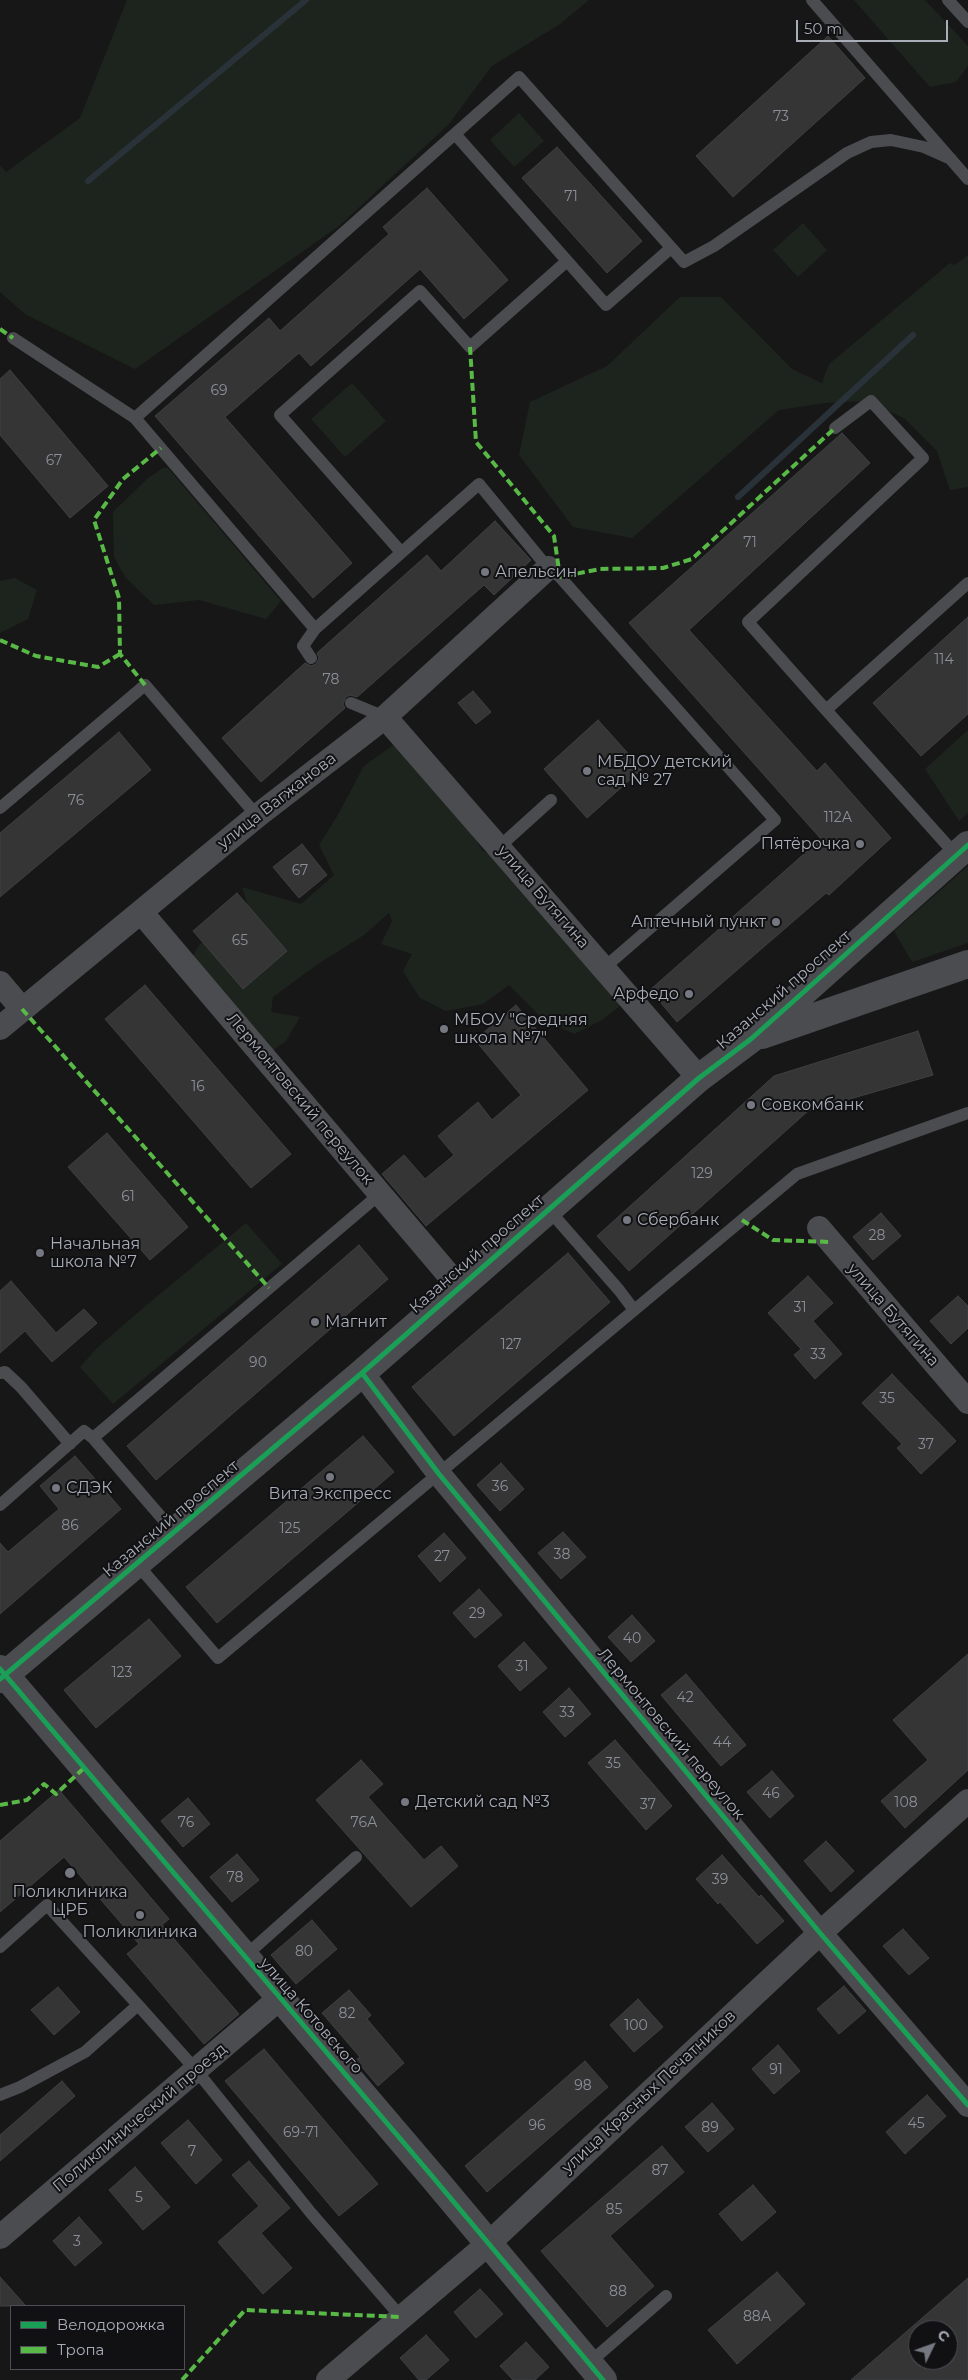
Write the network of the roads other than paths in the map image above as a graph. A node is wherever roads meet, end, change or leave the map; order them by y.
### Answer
1 (812, 0) edge
2 (948, 0) edge
3 (968, 22) edge
4 (455, 134) junction
5 (951, 159) junction
6 (968, 179) edge
7 (671, 248) junction
8 (567, 261) junction
9 (13, 338) dead end
10 (134, 418) junction
11 (835, 428) dead end
12 (401, 552) junction
13 (548, 568) junction
14 (968, 583) edge
15 (315, 629) junction
16 (311, 658) dead end
17 (351, 703) dead end
18 (826, 710) junction
19 (385, 717) junction
20 (551, 800) dead end
21 (0, 808) edge
22 (257, 816) junction
23 (499, 847) junction
24 (962, 850) edge
25 (140, 912) junction
26 (968, 964) edge
27 (605, 967) junction
28 (0, 983) edge
29 (22, 1009) junction
30 (0, 1028) edge
31 (751, 1039) junction
32 (699, 1078) junction
33 (968, 1113) edge
34 (381, 1193) junction
35 (548, 1209) junction
36 (819, 1228) dead end
37 (459, 1286) junction
38 (634, 1310) junction
39 (0, 1373) edge
40 (362, 1373) junction
41 (968, 1402) edge
42 (93, 1438) junction
43 (70, 1444) junction
44 (439, 1474) junction
45 (0, 1505) edge
46 (174, 1532) junction
47 (137, 1564) junction
48 (2, 1674) edge
49 (968, 1801) edge
50 (356, 1857) dead end
51 (820, 1932) junction
52 (0, 1947) edge
53 (244, 1957) junction
54 (280, 1998) junction
55 (138, 2005) junction
56 (196, 2070) junction
57 (0, 2095) edge
58 (968, 2106) edge
59 (0, 2237) edge
60 (488, 2244) junction
61 (666, 2296) dead end
62 (401, 2317) junction
63 (596, 2372) edge
64 (328, 2380) edge

1 - 5 lane
2 - 3 lane
4 - 7 lane
4 - 8 lane
4 - 10 lane
5 - 6 lane
5 - 7 lane
7 - 8 lane
8 - 12 lane
9 - 10 lane
10 - 15 lane
11 - 18 lane
12 - 13 lane
12 - 15 lane
13 - 19 street, улица Вагжанова
13 - 27 lane
14 - 18 lane
15 - 16 lane
17 - 19 lane
18 - 24 lane
19 - 22 street, улица Вагжанова
19 - 23 street, улица Бутягина
20 - 23 lane
21 - 22 lane
22 - 25 street, улица Вагжанова
23 - 27 street, улица Бутягина
24 - 31 street, Казанский проспект
25 - 29 street, улица Вагжанова
25 - 34 street, Лермонтовский переулок
26 - 31 street, Казанский проспект
27 - 32 street, улица Бутягина
28 - 29 street
29 - 30 street, улица Вагжанова
31 - 32 street, Казанский проспект
32 - 35 street, Казанский проспект
33 - 38 lane
34 - 37 street, Лермонтовский переулок
34 - 42 lane
35 - 37 street, Казанский проспект
35 - 38 lane
36 - 41 street, улица Бутягина
37 - 40 street, Казанский проспект
38 - 44 lane
39 - 43 lane
40 - 44 street, Лермонтовский переулок
40 - 46 street, Казанский проспект
42 - 43 lane
42 - 46 lane
43 - 45 lane
44 - 47 lane
44 - 51 street, Лермонтовский переулок
46 - 47 street, Казанский проспект
47 - 48 street, Казанский проспект
48 - 53 street, улица Котовского
49 - 51 street, улица Красных Печатников
50 - 53 lane
51 - 58 street, Лермонтовский переулок
51 - 60 street, улица Красных Печатников
52 - 55 lane
53 - 54 street, улица Котовского
54 - 56 street, Поликлинический проезд
54 - 60 street, улица Котовского
55 - 56 lane
55 - 57 lane
56 - 59 street, Поликлинический проезд
56 - 62 lane
60 - 62 street, улица Красных Печатников
60 - 63 street, улица Котовского
61 - 63 lane
62 - 64 street, улица Красных Печатников

